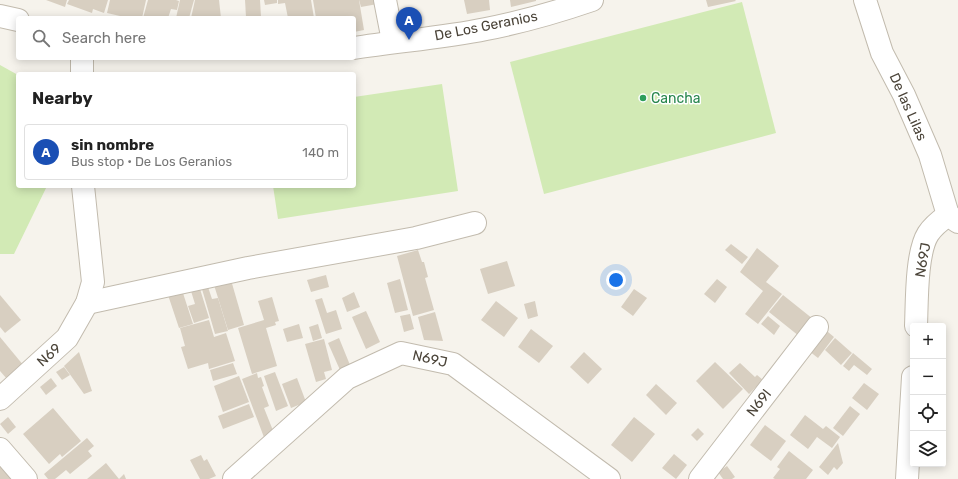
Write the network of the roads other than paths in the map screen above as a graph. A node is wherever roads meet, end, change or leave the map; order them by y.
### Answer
1 (385, 0) edge
2 (592, 0) edge
3 (865, 0) edge
4 (0, 16) edge
5 (16, 20) edge
6 (393, 41) junction
7 (356, 48) edge
8 (82, 60) edge
9 (82, 72) edge
10 (84, 188) edge
11 (953, 218) edge
12 (475, 223) dead end
13 (87, 303) junction
14 (916, 323) edge
15 (817, 327) dead end
16 (912, 395) edge
17 (0, 399) edge
18 (0, 449) edge
19 (26, 479) edge
20 (234, 479) edge
21 (609, 479) edge
22 (700, 479) edge
23 (907, 479) edge

1 - 6 street
2 - 6 street, De Los Geranios
3 - 11 street, De las Lilas
4 - 5 street
6 - 7 street, De Los Geranios
8 - 9 street
10 - 13 street
11 - 14 street, N69J
12 - 13 street
13 - 17 street, N69
15 - 22 street, N69l
16 - 23 street
18 - 19 street
20 - 21 street, N69J

